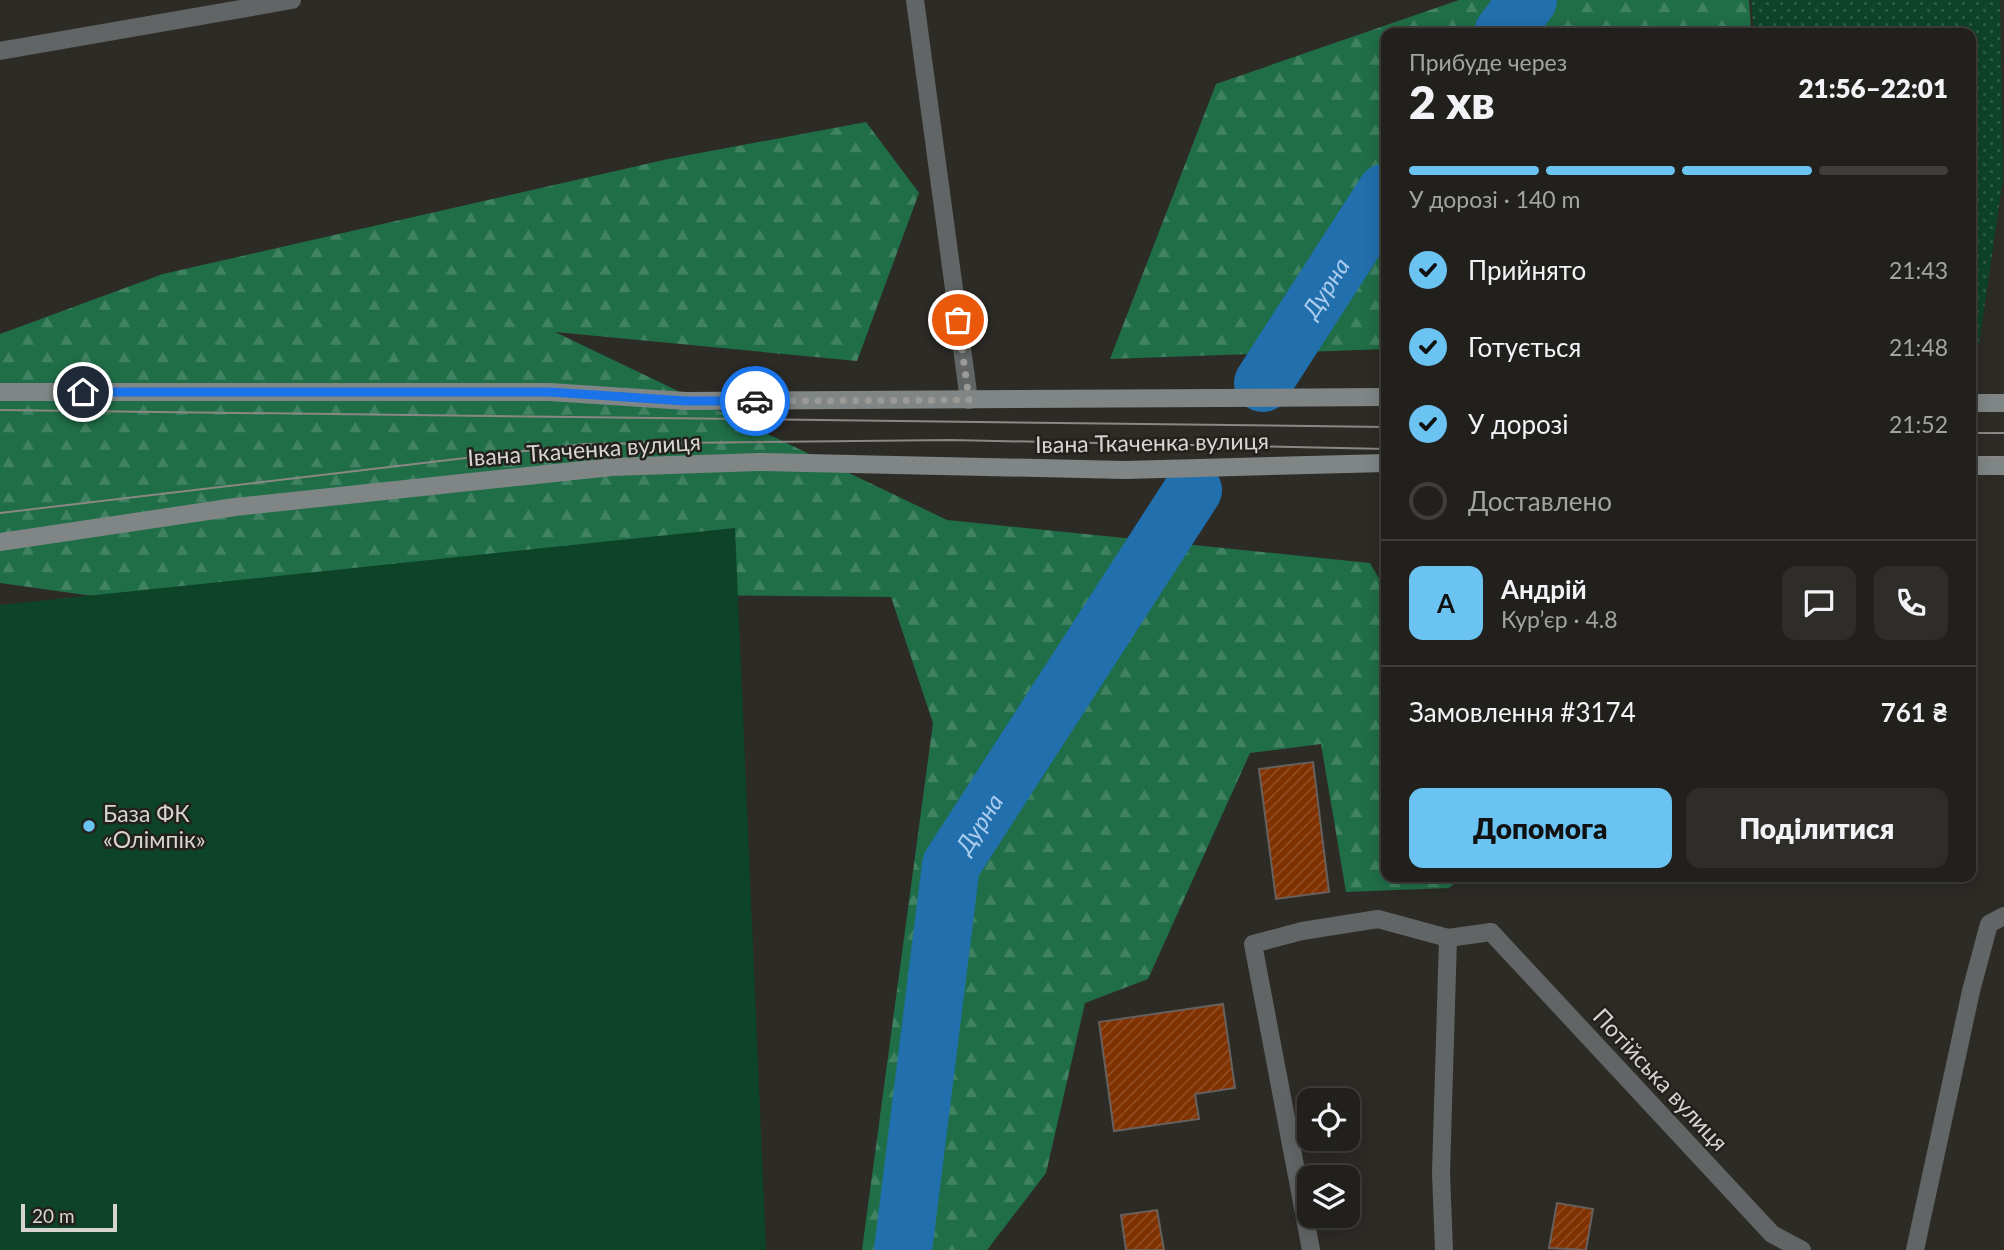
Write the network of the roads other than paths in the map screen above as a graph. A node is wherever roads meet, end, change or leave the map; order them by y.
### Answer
1 (292, 0) edge
2 (915, 0) edge
3 (0, 51) edge
4 (0, 392) edge
5 (1381, 397) edge
6 (969, 400) junction
7 (1976, 403) edge
8 (2004, 403) edge
9 (1381, 463) edge
10 (1976, 466) edge
11 (2004, 466) edge
12 (0, 542) edge
13 (2004, 916) edge
14 (1448, 938) junction
15 (1311, 1250) edge
16 (1444, 1250) edge
17 (1802, 1250) edge
18 (1915, 1250) edge

1 - 3 street
2 - 6 street
4 - 6 main road, Івана Ткаченка вулиця
5 - 6 main road, Івана Ткаченка вулиця
7 - 8 main road
9 - 12 main road, Івана Ткаченка вулиця
10 - 11 main road
13 - 18 street
14 - 15 street
14 - 16 street
14 - 17 street, Потійська вулиця

